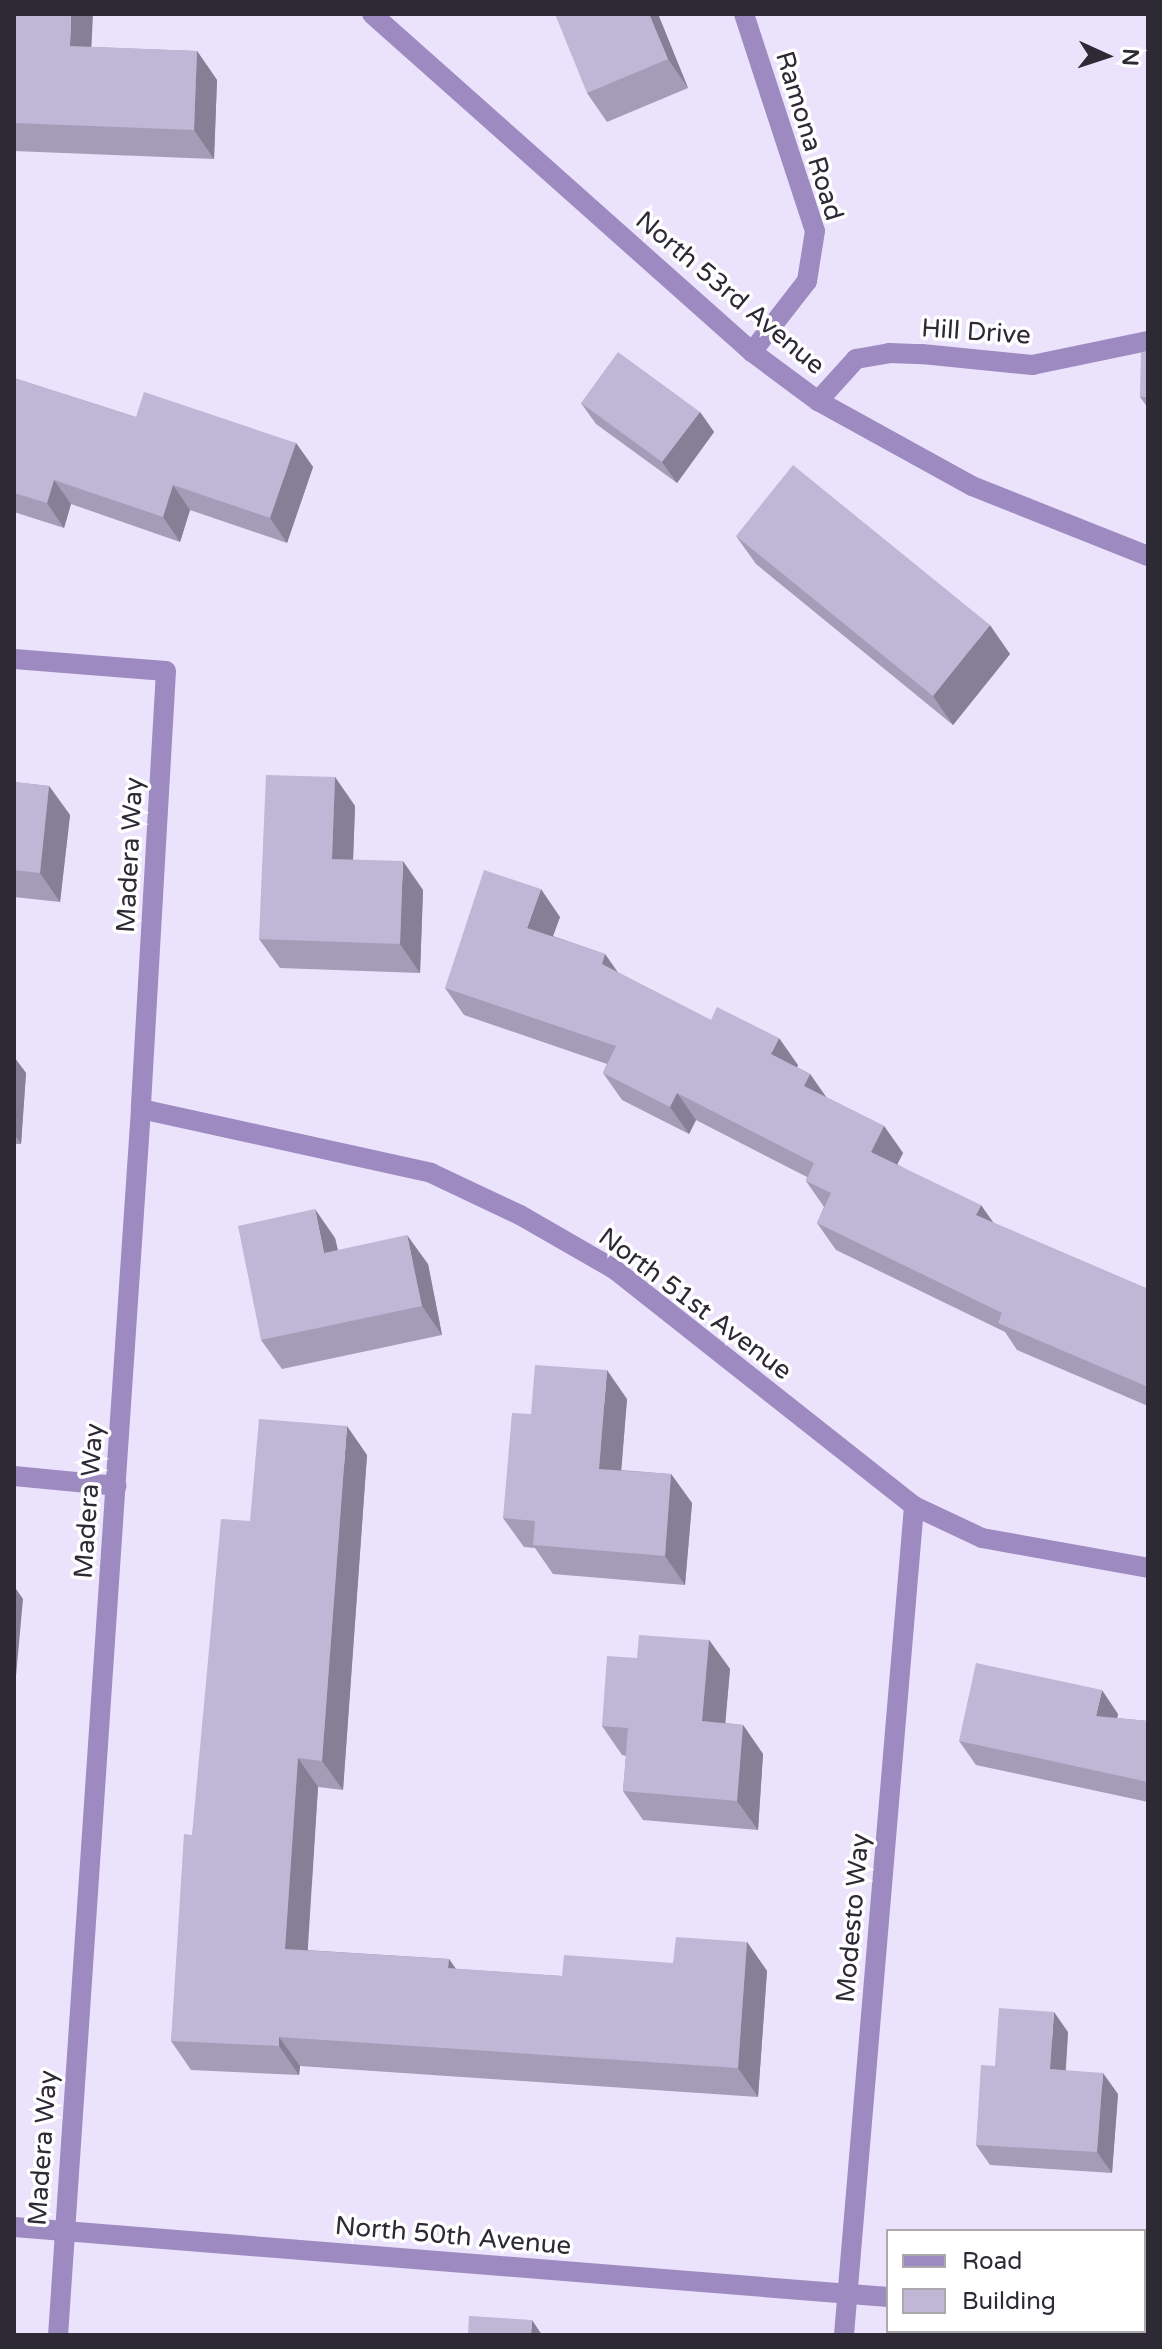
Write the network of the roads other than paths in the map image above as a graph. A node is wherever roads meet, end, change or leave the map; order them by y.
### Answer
1 (372, 14) edge
2 (744, 14) edge
3 (1148, 341) edge
4 (752, 352) junction
5 (818, 401) junction
6 (1148, 556) edge
7 (14, 659) edge
8 (141, 1109) junction
9 (14, 1476) edge
10 (117, 1486) junction
11 (914, 1506) junction
12 (1148, 1568) edge
13 (14, 2227) edge
14 (63, 2231) junction
15 (847, 2294) junction
16 (886, 2297) edge
17 (58, 2335) edge
18 (844, 2335) edge

1 - 4 street, North 53rd Avenue
2 - 4 street, Ramona Road
3 - 5 street, Hill Drive
4 - 5 street, North 53rd Avenue
5 - 6 street, North 53rd Avenue
7 - 8 street, Madera Way
8 - 10 street, Madera Way
8 - 11 street, North 51st Avenue
9 - 10 street
10 - 14 street, Madera Way
11 - 12 street, North 51st Avenue
11 - 15 street, Modesto Way
13 - 14 street, North 50th Avenue
14 - 15 street, North 50th Avenue
14 - 17 street, Madera Way
15 - 16 street, North 50th Avenue
15 - 18 street, Modesto Way

